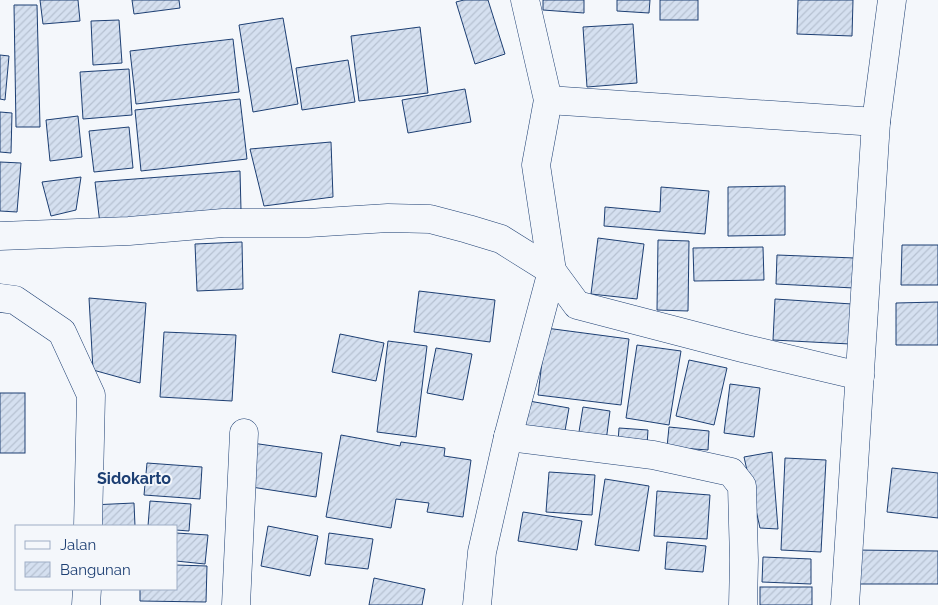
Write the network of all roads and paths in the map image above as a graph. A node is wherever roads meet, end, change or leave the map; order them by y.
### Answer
1 (525, 0) edge
2 (892, 0) edge
3 (548, 100) junction
4 (876, 122) junction
5 (0, 236) edge
6 (552, 271) junction
7 (0, 298) edge
8 (860, 376) junction
9 (244, 434) dead end
10 (508, 437) junction
11 (88, 525) edge
12 (87, 590) edge
13 (86, 605) edge
14 (236, 605) edge
15 (477, 605) edge
16 (743, 605) edge
17 (845, 605) edge

1 - 3 street
2 - 4 street
3 - 4 street
3 - 6 street
4 - 8 street
5 - 6 street
6 - 8 street
6 - 10 street
7 - 11 street
8 - 17 street
9 - 14 street
10 - 15 street
10 - 16 street
12 - 13 street

